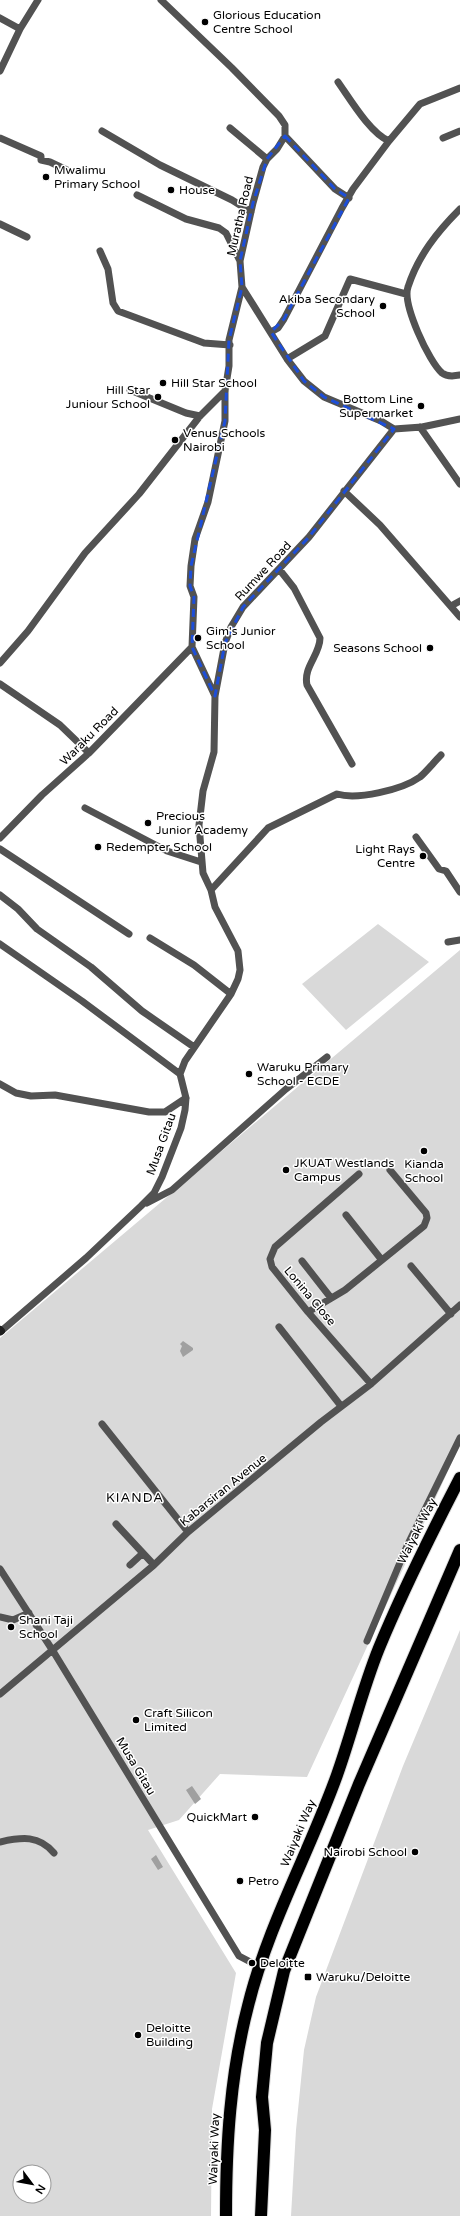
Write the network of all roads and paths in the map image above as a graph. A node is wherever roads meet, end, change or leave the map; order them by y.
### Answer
1 (38, 0) edge
2 (161, 0) edge
3 (0, 18) edge
4 (20, 29) junction
5 (0, 71) edge
6 (338, 82) dead end
7 (460, 88) edge
8 (230, 128) dead end
9 (102, 131) dead end
10 (460, 131) edge
11 (285, 136) junction
12 (0, 138) edge
13 (443, 138) dead end
14 (389, 141) junction
15 (267, 159) junction
16 (68, 171) dead end
17 (136, 195) dead end
18 (348, 198) junction
19 (460, 209) edge
20 (252, 212) junction
21 (0, 224) edge
22 (26, 237) dead end
23 (100, 250) dead end
24 (240, 261) junction
25 (242, 287) junction
26 (406, 294) junction
27 (271, 332) junction
28 (230, 345) junction
29 (287, 359) junction
30 (460, 375) edge
31 (130, 390) dead end
32 (225, 391) junction
33 (200, 416) junction
34 (460, 419) edge
35 (420, 427) junction
36 (394, 429) junction
37 (460, 484) edge
38 (344, 491) junction
39 (279, 569) junction
40 (460, 601) edge
41 (451, 606) junction
42 (460, 617) edge
43 (192, 647) junction
44 (0, 663) edge
45 (0, 684) edge
46 (215, 696) junction
47 (90, 753) junction
48 (441, 755) dead end
49 (352, 764) dead end
50 (85, 808) dead end
51 (416, 837) dead end
52 (0, 838) edge
53 (0, 849) edge
54 (202, 862) junction
55 (211, 890) junction
56 (460, 892) edge
57 (0, 895) edge
58 (129, 934) dead end
59 (150, 938) dead end
60 (460, 940) edge
61 (448, 942) dead end
62 (0, 944) edge
63 (231, 994) junction
64 (194, 1047) junction
65 (327, 1057) dead end
66 (180, 1074) junction
67 (0, 1084) edge
68 (186, 1098) junction
69 (390, 1170) dead end
70 (359, 1174) dead end
71 (141, 1206) junction
72 (346, 1215) dead end
73 (381, 1259) junction
74 (302, 1261) dead end
75 (411, 1266) dead end
76 (331, 1298) junction
77 (460, 1305) edge
78 (308, 1312) junction
79 (451, 1314) junction
80 (279, 1327) dead end
81 (0, 1331) edge
82 (371, 1384) junction
83 (341, 1406) junction
84 (102, 1424) dead end
85 (460, 1438) edge
86 (460, 1478) edge
87 (116, 1524) dead end
88 (188, 1532) junction
89 (460, 1550) edge
90 (143, 1553) junction
91 (154, 1564) junction
92 (130, 1565) dead end
93 (0, 1569) edge
94 (28, 1614) junction
95 (0, 1617) edge
96 (367, 1641) dead end
97 (53, 1651) junction
98 (0, 1694) edge
99 (0, 1842) edge
100 (54, 1853) dead end
101 (260, 1967) junction
102 (226, 2216) edge
103 (261, 2216) edge

1 - 4 street
2 - 11 street
3 - 4 street
4 - 5 street
6 - 14 street
7 - 14 street
8 - 15 street
9 - 20 street
10 - 13 street
11 - 15 street, Muratha Road
11 - 18 street
12 - 16 street
14 - 18 street
15 - 20 street, Muratha Road
17 - 24 street
18 - 27 street
19 - 26 street
20 - 24 street, Muratha Road
21 - 22 street
23 - 28 street
24 - 25 street, Muratha Road
25 - 27 street, Muratha Road
25 - 28 street
26 - 29 street
26 - 30 street
27 - 29 street, Muratha Road
28 - 32 street
29 - 36 street, Muratha Road
31 - 33 street
32 - 33 street
32 - 43 street
33 - 44 street
34 - 35 street
35 - 36 street
35 - 37 street
36 - 38 street, Rumwe Road
38 - 39 street, Rumwe Road
38 - 41 street
39 - 46 street, Rumwe Road
39 - 49 street
40 - 41 street
41 - 42 street
43 - 46 street
43 - 47 street, Waraku Road
45 - 47 street
46 - 54 street, Rumwe Road
47 - 52 street, Waraku Road
48 - 55 street
50 - 54 street
51 - 56 street
53 - 58 street
54 - 55 street, Rumwe Road
55 - 63 street
57 - 64 street
59 - 63 street
60 - 61 street
62 - 66 street
63 - 64 street
64 - 66 street
65 - 71 street
66 - 68 street, Musa Gitau
67 - 68 street
68 - 71 street, Musa Gitau
69 - 73 street
70 - 78 street, Lonina Close
71 - 81 street, Musa Gitau
72 - 73 street
73 - 76 street
74 - 76 street
75 - 79 street
76 - 78 street
77 - 79 street, Kabarsiran Avenue
78 - 82 street, Lonina Close
79 - 82 street, Kabarsiran Avenue
80 - 83 street
82 - 83 street, Kabarsiran Avenue
83 - 88 street, Kabarsiran Avenue
84 - 88 street
85 - 96 street
86 - 101 highway, Waiyaki Way
87 - 90 street
88 - 91 street, Kabarsiran Avenue
89 - 103 highway
90 - 91 street
90 - 92 street
91 - 97 street, Kabarsiran Avenue
93 - 94 street, Musa Gitau
94 - 95 street
94 - 97 street, Musa Gitau
97 - 98 street, Kabarsiran Avenue
97 - 101 street, Musa Gitau
99 - 100 street
101 - 102 highway, Waiyaki Way

